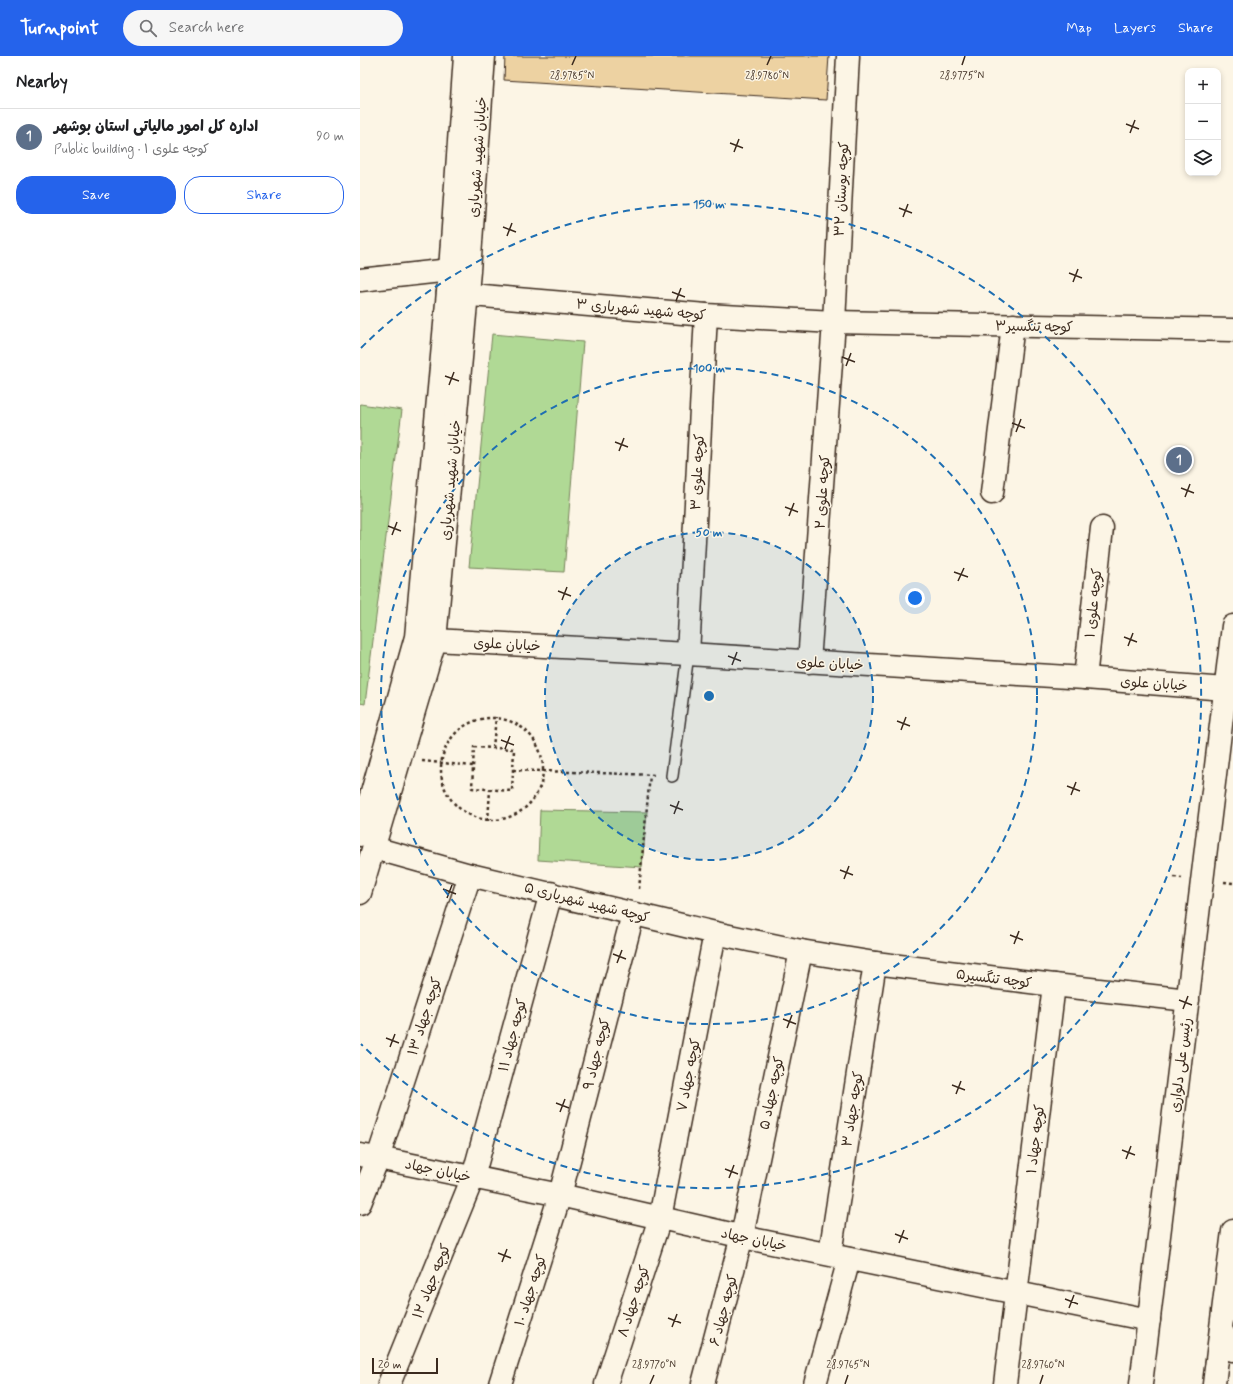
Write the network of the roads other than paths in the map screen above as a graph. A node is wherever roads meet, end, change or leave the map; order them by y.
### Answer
1 (465, 56) edge
2 (484, 56) edge
3 (848, 56) edge
4 (460, 270) junction
5 (360, 280) edge
6 (457, 293) junction
7 (706, 315) junction
8 (834, 322) junction
9 (1013, 325) junction
10 (1233, 330) edge
11 (992, 492) dead end
12 (1102, 528) dead end
13 (1233, 626) edge
14 (435, 640) junction
15 (688, 654) junction
16 (809, 662) junction
17 (1085, 678) junction
18 (1225, 689) junction
19 (672, 776) road end
20 (367, 841) edge
21 (470, 875) junction
22 (360, 893) edge
23 (551, 893) junction
24 (633, 914) junction
25 (716, 933) junction
26 (801, 951) junction
27 (875, 963) junction
28 (1054, 985) junction
29 (1188, 1000) junction
30 (369, 1156) edge
31 (473, 1177) junction
32 (560, 1195) junction
33 (360, 1203) edge
34 (660, 1218) junction
35 (1233, 1231) edge
36 (742, 1236) junction
37 (840, 1257) junction
38 (1017, 1293) junction
39 (1149, 1320) junction
40 (1221, 1330) junction
41 (1233, 1350) edge
42 (390, 1384) edge
43 (500, 1384) edge
44 (606, 1384) edge
45 (703, 1384) edge
46 (815, 1384) edge
47 (1005, 1384) edge
48 (1141, 1384) edge
49 (1214, 1384) edge

1 - 4 street, خیابان شهید شهریاری
2 - 4 street, خیابان شهید شهریاری
3 - 8 street, کوچه بوستان ۳۲
4 - 5 street
4 - 6 street, خیابان شهید شهریاری
6 - 7 street, کوچه شهید شهریاری ۳
6 - 14 street, خیابان شهید شهریاری
6 - 20 street, خیابان شهید شهریاری
7 - 8 street, کوچه شهید شهریاری ۳
7 - 15 street, کوچه علوی ۳
8 - 9 street, کوچه تنگسیر۳
8 - 16 street, کوچه علوی ۲
9 - 10 street, کوچه تنگسیر۳
9 - 11 street
12 - 17 street, کوچه علوی ۱
13 - 18 street, رئیس علی دلواری
14 - 15 street, خیابان علوی
14 - 20 street, خیابان شهید شهریاری
15 - 16 street, خیابان علوی
15 - 19 lane
16 - 17 street, خیابان علوی
17 - 18 street, خیابان علوی
18 - 29 street, رئیس علی دلواری
20 - 21 street, کوچه شهید شهریاری ۵
20 - 22 street, خیابان شهید شهریاری
21 - 23 street, کوچه شهید شهریاری ۵
21 - 30 street, کوچه جهاد ۱۳
23 - 24 street, کوچه شهید شهریاری ۵
23 - 31 street, کوچه جهاد ۱۱
24 - 25 street, کوچه شهید شهریاری ۵
24 - 32 street, کوچه جهاد ۹
25 - 26 street, کوچه شهید شهریاری ۵
25 - 34 street, کوچه جهاد ۷
26 - 27 street, کوچه تنگسیر۵
26 - 36 street, کوچه جهاد ۵
27 - 28 street, کوچه تنگسیر۵
27 - 37 street, کوچه جهاد ۳
28 - 29 street, کوچه تنگسیر۵
28 - 38 street, کوچه جهاد ۱
29 - 39 street, رئیس علی دلواری
30 - 31 street, خیابان جهاد
30 - 33 street, کوچه جهاد ۱۳
31 - 32 street, خیابان جهاد
31 - 42 street, کوچه جهاد ۱۲
32 - 34 street, خیابان جهاد
32 - 43 street, کوچه جهاد ۱۰
34 - 36 street, خیابان جهاد
34 - 44 street, کوچه جهاد ۸
35 - 40 street
36 - 37 street, خیابان جهاد
36 - 45 street, کوچه جهاد ۶
37 - 38 street, خیابان جهاد
37 - 46 street, کوچه جهاد ۳
38 - 39 street, خیابان جهاد
38 - 47 street, کوچه جهاد ۱
39 - 48 street, رئیس علی دلواری
40 - 41 street
40 - 49 street

